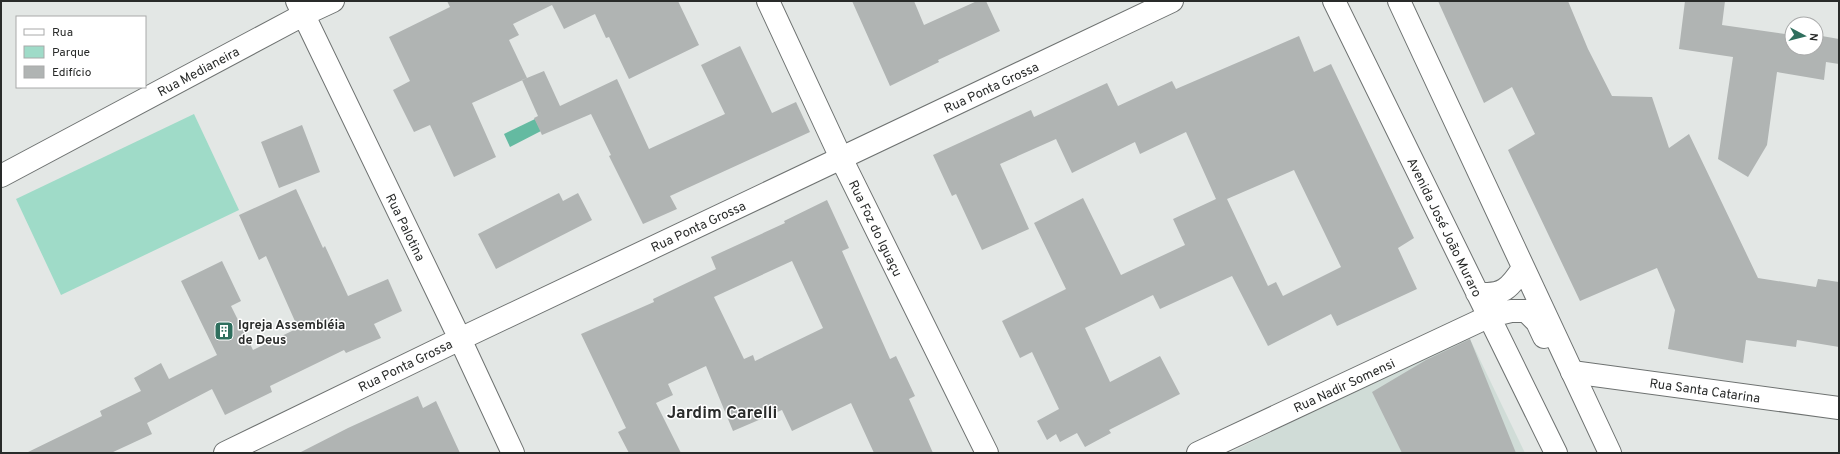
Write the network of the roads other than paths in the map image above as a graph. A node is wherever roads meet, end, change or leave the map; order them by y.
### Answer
1 (333, 1) edge
2 (768, 1) edge
3 (1172, 1) edge
4 (1334, 1) edge
5 (1399, 1) edge
6 (300, 8) edge
7 (841, 158) junction
8 (1, 176) edge
9 (1523, 268) junction
10 (1477, 292) junction
11 (1490, 316) junction
12 (460, 339) junction
13 (1572, 372) junction
14 (1839, 408) edge
15 (225, 453) edge
16 (513, 453) edge
17 (987, 453) edge
18 (1198, 453) edge
19 (1556, 453) edge
20 (1610, 453) edge

1 - 6 street, Rua Medianeira
2 - 7 street, Rua Foz do Iguaçu
3 - 7 street, Rua Ponta Grossa
4 - 10 street, Avenida José João Muraro
5 - 9 street
6 - 8 street, Rua Medianeira
6 - 12 street, Rua Palotina
7 - 12 street, Rua Ponta Grossa
7 - 17 street, Rua Foz do Iguaçu
9 - 10 street
9 - 13 street
10 - 11 street, Avenida José João Muraro
11 - 13 street, Rua Nadir Somensi
11 - 18 street, Rua Nadir Somensi
11 - 19 street, Avenida José João Muraro
12 - 15 street, Rua Ponta Grossa
12 - 16 street, Rua Palotina
13 - 14 street, Rua Santa Catarina
13 - 20 street

